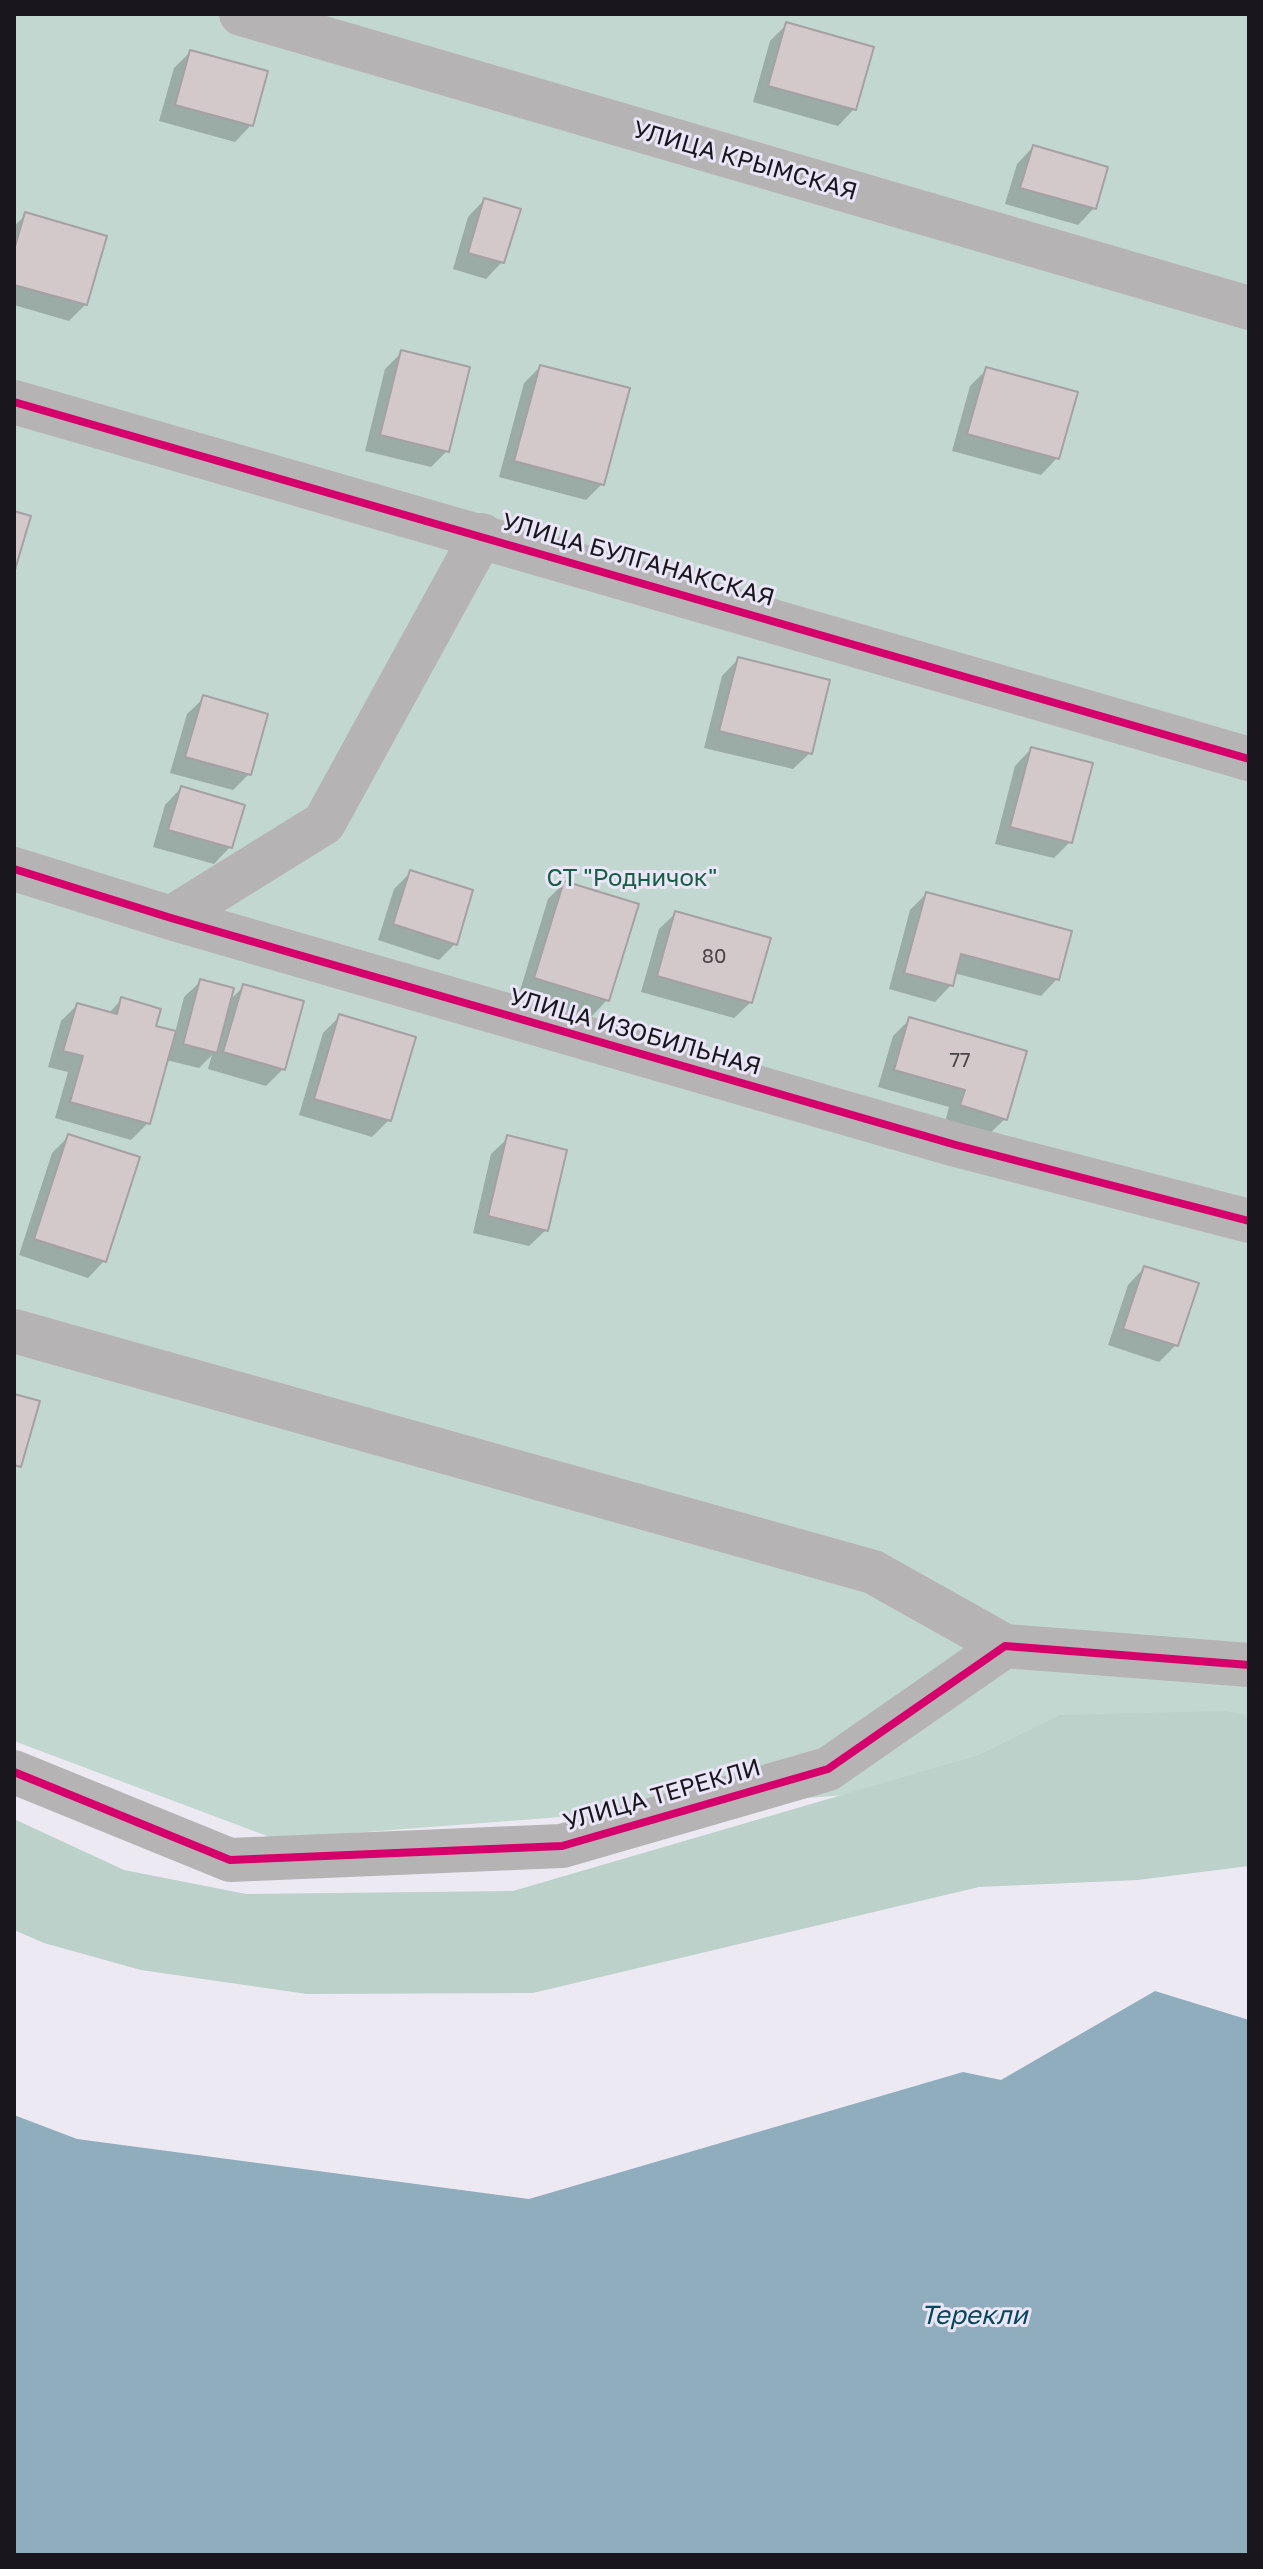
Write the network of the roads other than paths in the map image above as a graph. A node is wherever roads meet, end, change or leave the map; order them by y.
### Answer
1 (241, 14) edge
2 (1249, 308) edge
3 (14, 402) edge
4 (482, 535) junction
5 (1249, 759) edge
6 (14, 869) edge
7 (171, 918) junction
8 (1249, 1221) edge
9 (14, 1331) edge
10 (1005, 1646) junction
11 (1249, 1665) edge
12 (14, 1772) edge

1 - 2 street, УЛИЦА КРЫМСКАЯ
3 - 4 street, УЛИЦА БУЛГАНАКСКАЯ
4 - 5 street, УЛИЦА БУЛГАНАКСКАЯ
4 - 7 street
6 - 7 street, УЛИЦА ИЗОБИЛЬНАЯ
7 - 8 street, УЛИЦА ИЗОБИЛЬНАЯ
9 - 10 street
10 - 11 street
10 - 12 street, УЛИЦА ТЕРЕКЛИ

